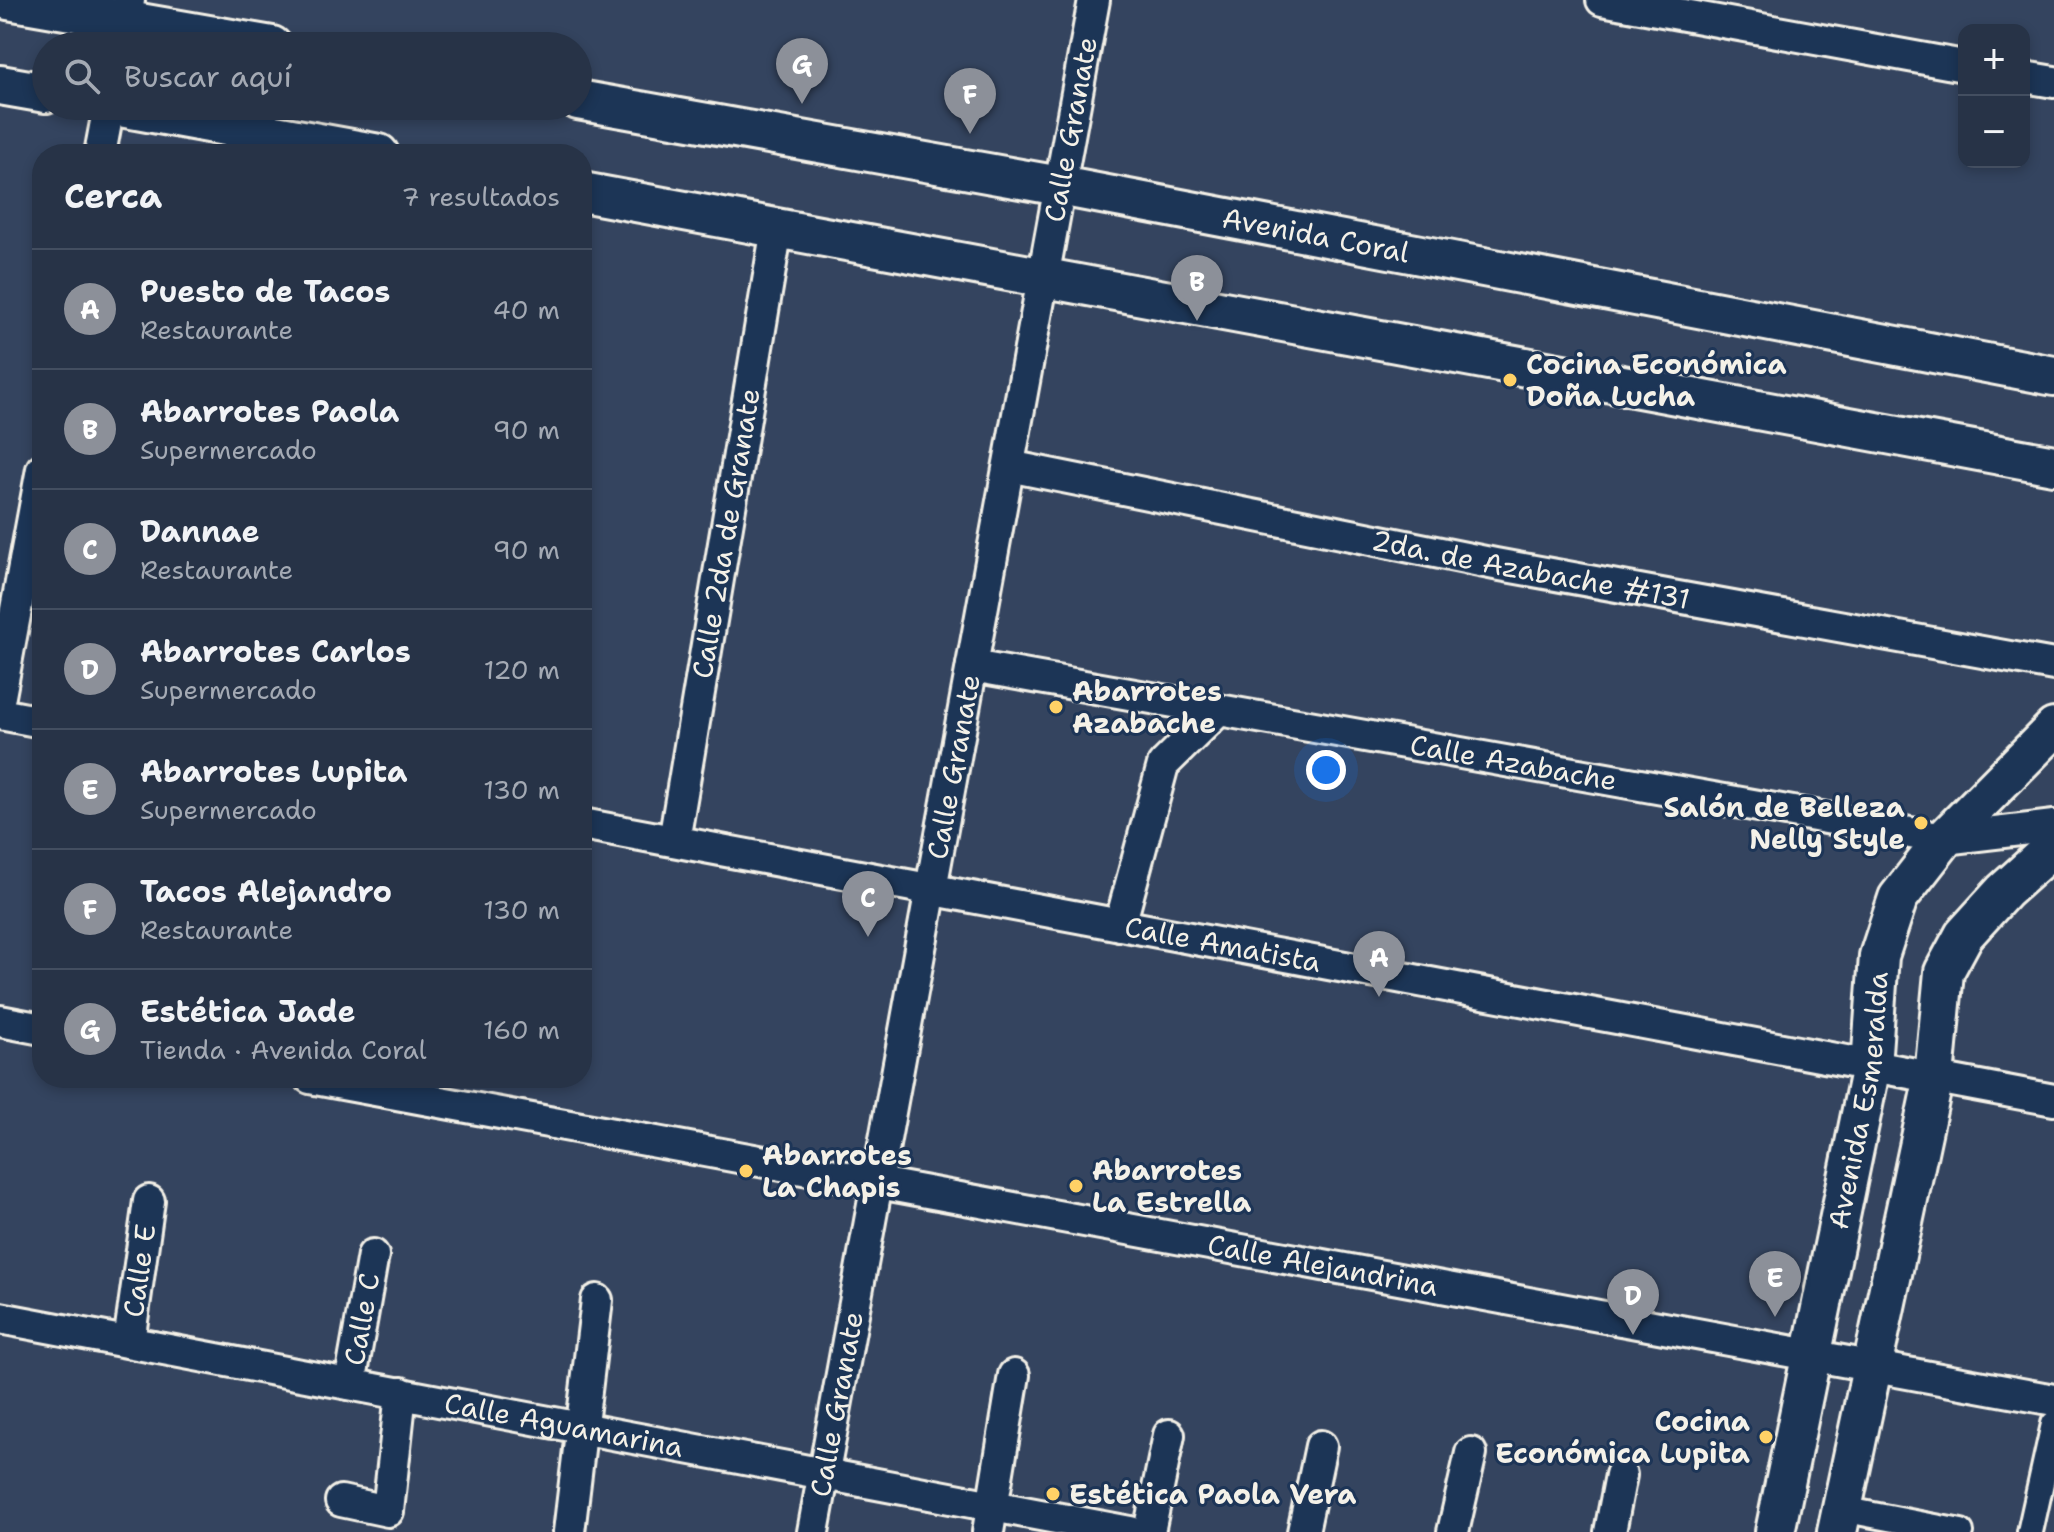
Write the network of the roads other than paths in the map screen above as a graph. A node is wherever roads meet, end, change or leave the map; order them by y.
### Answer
1 (8, 0) edge
2 (1094, 0) edge
3 (1602, 0) edge
4 (125, 22) edge
5 (186, 32) edge
6 (1958, 65) edge
7 (2030, 78) edge
8 (2054, 82) edge
9 (0, 85) edge
10 (32, 91) edge
11 (592, 102) edge
12 (108, 120) edge
13 (182, 120) edge
14 (102, 144) edge
15 (301, 144) edge
16 (1060, 186) junction
17 (592, 194) edge
18 (777, 228) junction
19 (1044, 277) junction
20 (2054, 376) edge
21 (2054, 465) edge
22 (1009, 466) junction
23 (32, 523) edge
24 (2054, 665) edge
25 (972, 666) junction
26 (0, 696) edge
27 (1219, 710) junction
28 (0, 714) edge
29 (32, 720) edge
30 (2054, 728) edge
31 (592, 826) edge
32 (2054, 826) edge
33 (1944, 839) junction
34 (674, 841) junction
35 (2054, 846) edge
36 (931, 889) junction
37 (1120, 925) junction
38 (0, 1021) edge
39 (32, 1027) edge
40 (1871, 1066) junction
41 (1934, 1077) junction
42 (365, 1088) edge
43 (2054, 1100) edge
44 (877, 1182) junction
45 (149, 1201) dead end
46 (373, 1255) dead end
47 (597, 1300) dead end
48 (0, 1318) edge
49 (129, 1342) junction
50 (1810, 1354) junction
51 (1872, 1366) junction
52 (1014, 1375) dead end
53 (350, 1384) junction
54 (401, 1393) junction
55 (2054, 1400) edge
56 (2054, 1424) edge
57 (582, 1428) junction
58 (1169, 1435) dead end
59 (1321, 1446) dead end
60 (1471, 1453) dead end
61 (824, 1474) junction
62 (1621, 1475) dead end
63 (341, 1501) dead end
64 (991, 1520) edge
65 (1839, 1520) edge
66 (569, 1532) edge
67 (813, 1532) edge
68 (1130, 1532) edge
69 (1149, 1532) edge
70 (1303, 1532) edge
71 (1453, 1532) edge
72 (1610, 1532) edge
73 (1775, 1532) edge
74 (1961, 1532) edge
75 (2030, 1532) edge

1 - 4 street
2 - 16 street, Calle Granate
3 - 6 street
4 - 5 street
7 - 8 street
9 - 10 street
11 - 16 street, Avenida Coral
12 - 14 street
13 - 15 street
16 - 19 street, Calle Granate
16 - 20 street, Avenida Coral
17 - 18 street
18 - 19 street
18 - 34 street, Calle 2da de Granate
19 - 21 street
19 - 22 street, Calle Granate
22 - 24 street, 2da. de Azabache #131
22 - 25 street, Calle Granate
23 - 26 street
25 - 27 street, Calle Azabache
25 - 36 street, Calle Granate
27 - 33 street, Calle Azabache
27 - 37 street
28 - 29 street
30 - 33 street, Avenida Esmeralda
31 - 34 street, Calle Amatista
32 - 33 street, Calle Azabache
33 - 40 street, Avenida Esmeralda
34 - 36 street, Calle Amatista
35 - 41 street
36 - 37 street, Calle Amatista
36 - 44 street, Calle Granate
37 - 40 street, Calle Amatista
38 - 39 street
40 - 41 street, Calle Amatista
40 - 50 street, Avenida Esmeralda
41 - 43 street, Calle Amatista
41 - 51 street
42 - 44 street, Calle Alejandrina
44 - 50 street, Calle Alejandrina
44 - 61 street, Calle Granate
45 - 49 street, Calle E
46 - 53 street, Calle C
47 - 57 street
48 - 49 street, Calle Aguamarina
49 - 53 street, Calle Aguamarina
50 - 51 street, Calle Alejandrina
50 - 73 street, Avenida Esmeralda
51 - 55 street, Calle Alejandrina
51 - 65 street
52 - 64 street
53 - 54 street, Calle Aguamarina
54 - 57 street, Calle Aguamarina
54 - 63 street
56 - 75 street
57 - 61 street, Calle Aguamarina
57 - 66 street
58 - 69 street
59 - 70 street
60 - 71 street
61 - 64 street, Calle Aguamarina
61 - 67 street, Calle Granate
62 - 72 street
64 - 68 street, Calle Aguamarina
65 - 74 street

